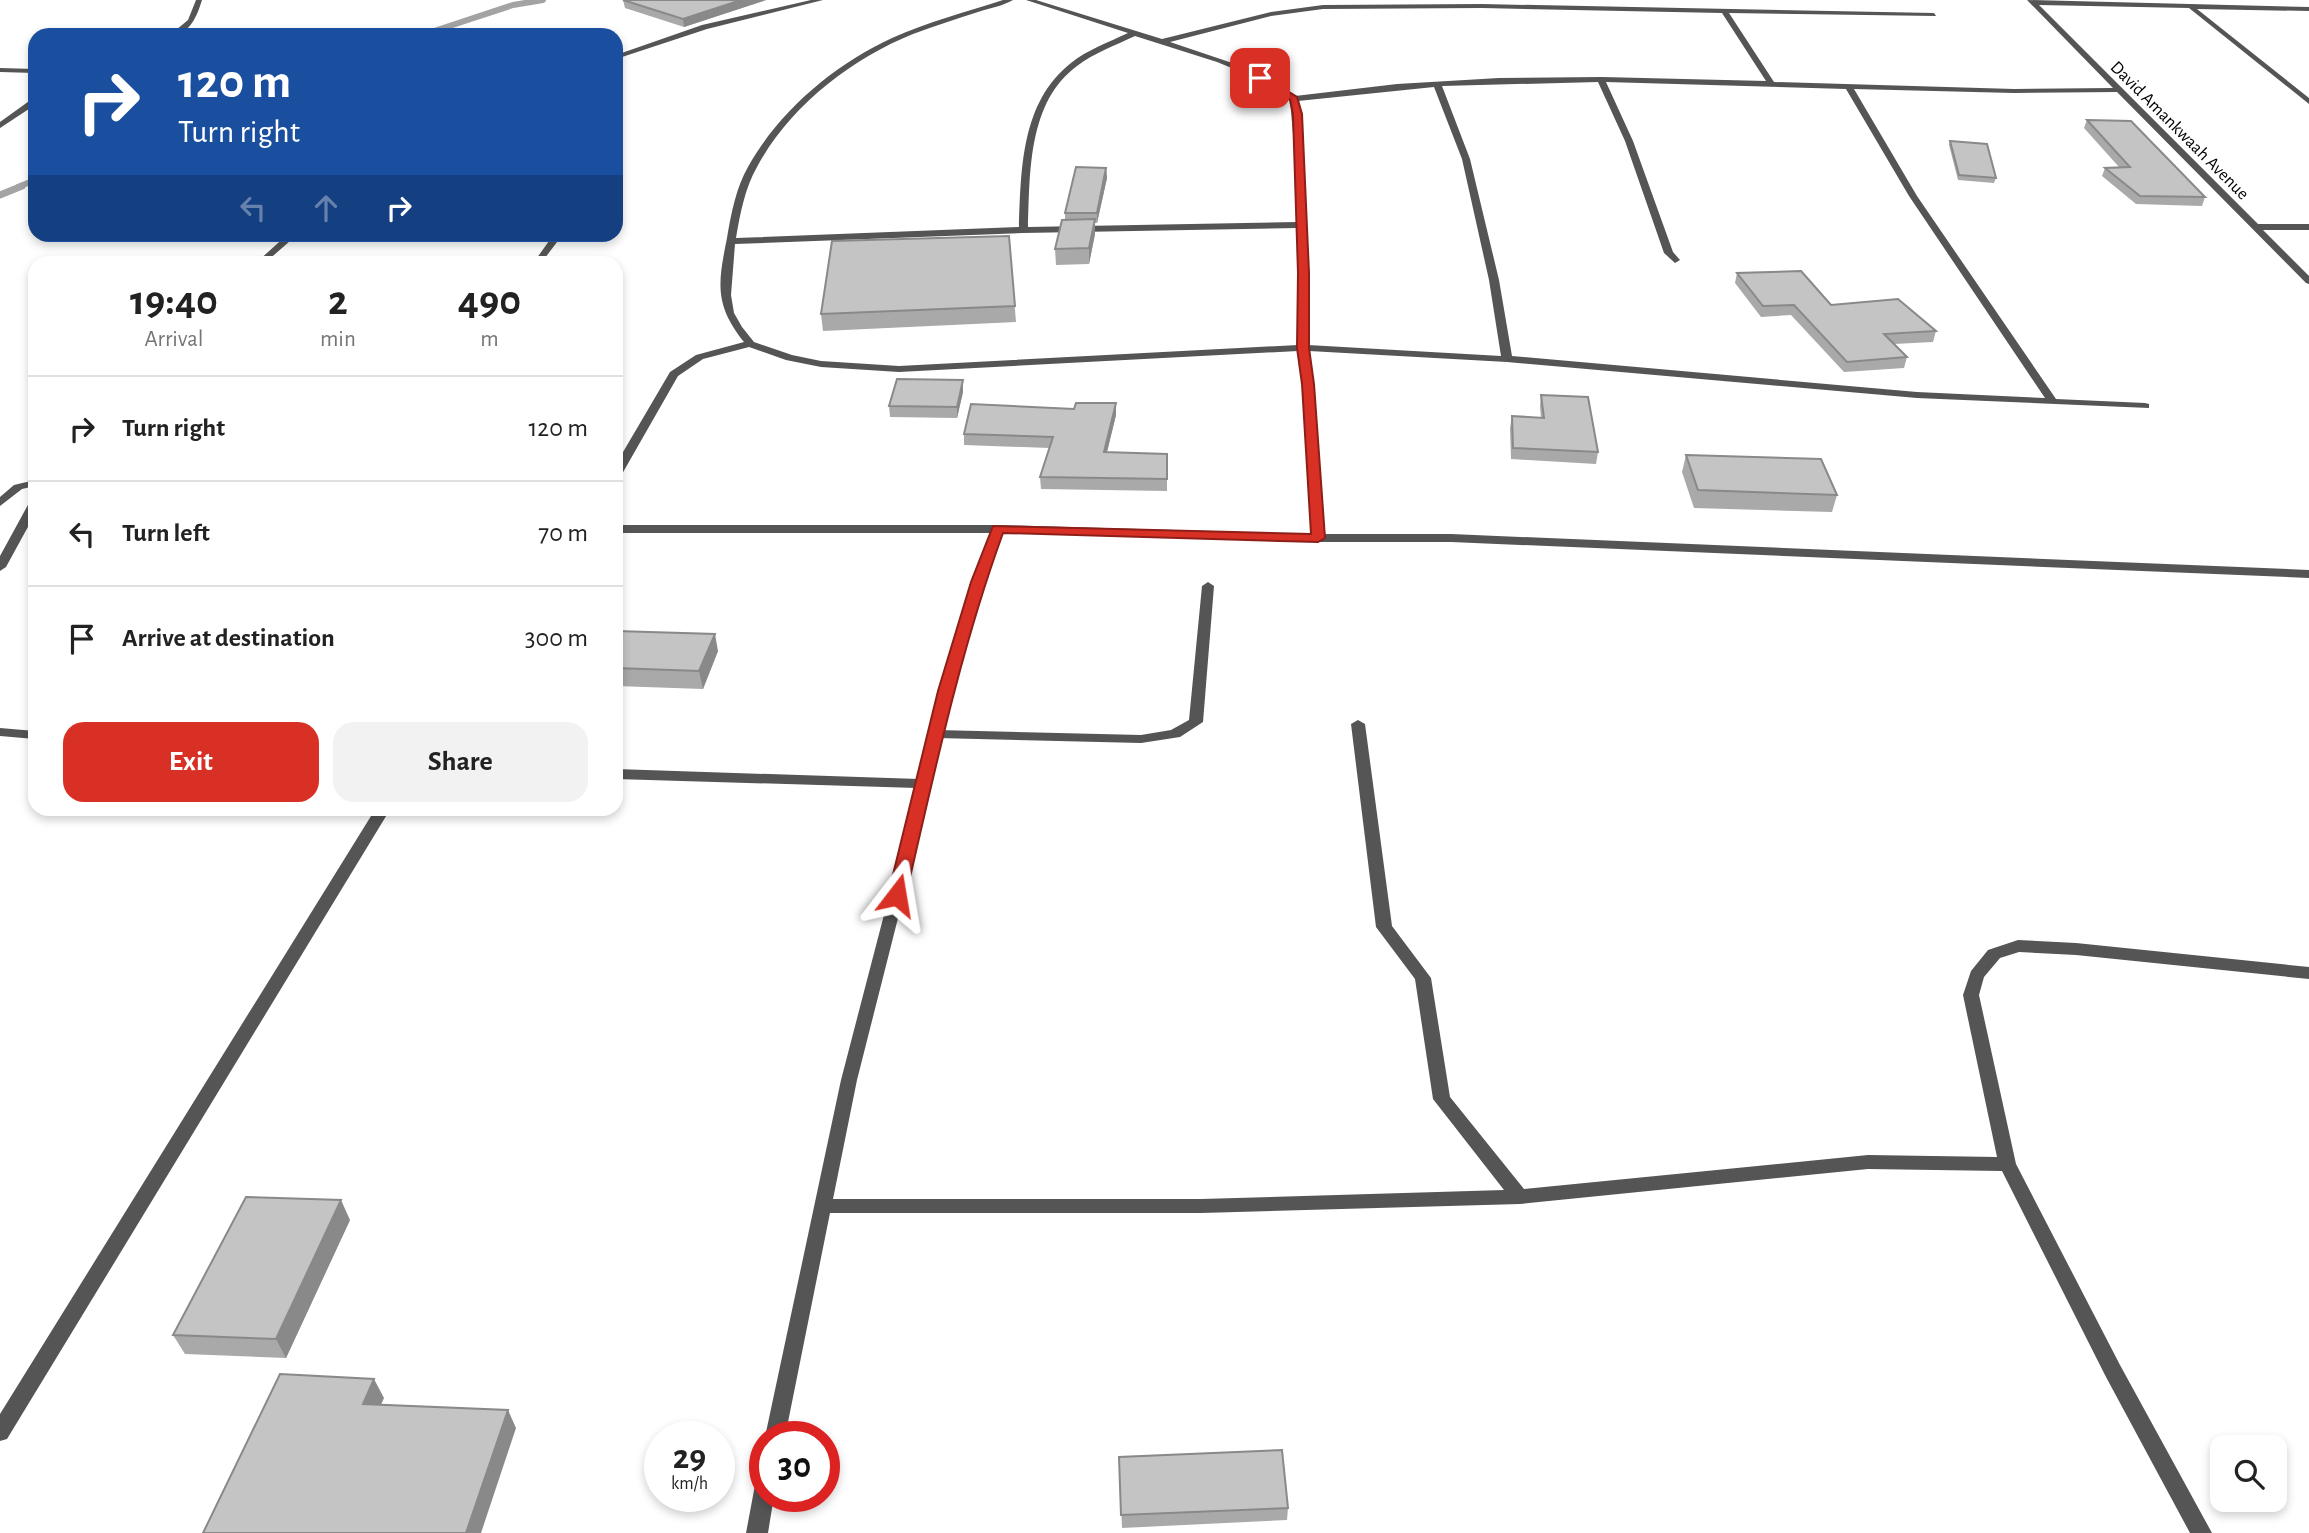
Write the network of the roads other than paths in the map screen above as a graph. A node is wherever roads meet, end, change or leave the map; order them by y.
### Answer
1 (199, 0) edge
2 (820, 0) edge
3 (1010, 0) edge
4 (1029, 0) edge
5 (2233, 0) edge
6 (2031, 2) edge
7 (2191, 7) junction
8 (2242, 7) junction
9 (2309, 9) edge
10 (1726, 12) junction
11 (1934, 15) dead end
12 (182, 28) edge
13 (1135, 33) junction
14 (1161, 42) junction
15 (623, 55) edge
16 (0, 70) edge
17 (28, 71) edge
18 (1601, 80) junction
19 (1437, 84) junction
20 (1772, 84) junction
21 (1848, 86) junction
22 (2117, 90) junction
23 (1294, 99) junction
24 (2309, 102) edge
25 (28, 106) edge
26 (0, 125) edge
27 (1302, 225) junction
28 (2255, 227) junction
29 (2309, 227) edge
30 (1023, 230) junction
31 (730, 241) junction
32 (285, 242) edge
33 (268, 256) edge
34 (1675, 260) dead end
35 (2309, 281) edge
36 (750, 344) junction
37 (1303, 348) junction
38 (1507, 359) junction
39 (2053, 402) junction
40 (2145, 406) dead end
41 (623, 462) edge
42 (28, 485) edge
43 (0, 503) edge
44 (28, 517) edge
45 (623, 529) edge
46 (998, 529) junction
47 (1318, 538) junction
48 (0, 567) edge
49 (2309, 574) edge
50 (1208, 586) dead end
51 (1358, 724) dead end
52 (0, 732) edge
53 (28, 734) edge
54 (937, 734) junction
55 (623, 774) edge
56 (925, 783) junction
57 (379, 816) edge
58 (2309, 973) edge
59 (2007, 1164) junction
60 (1520, 1197) junction
61 (823, 1206) junction
62 (778, 1421) edge
63 (0, 1432) edge
64 (760, 1512) edge
65 (757, 1533) edge
66 (2201, 1533) edge

1 - 12 street
2 - 15 street
3 - 31 street
4 - 13 street
5 - 8 street
6 - 7 street
6 - 22 street, David Amankwaah Avenue
7 - 8 street
7 - 24 street
8 - 9 street
10 - 11 street
10 - 14 street
10 - 20 street
13 - 14 street
13 - 30 street
14 - 23 street
16 - 17 street
18 - 19 street
18 - 20 street
18 - 34 street
19 - 23 street
19 - 38 street
20 - 21 street
21 - 22 street
21 - 39 street
22 - 28 street, David Amankwaah Avenue
23 - 27 street
25 - 26 street
27 - 30 street
27 - 37 street
28 - 29 street
28 - 35 street, David Amankwaah Avenue
30 - 31 street
31 - 36 street
32 - 33 street
36 - 37 street
36 - 41 street
37 - 38 street
37 - 47 street
38 - 39 street
39 - 40 street
42 - 43 street
44 - 48 street
45 - 46 street
46 - 47 street
46 - 54 street
47 - 49 street
50 - 54 street
51 - 60 street
52 - 53 street
54 - 56 street
55 - 56 street
56 - 61 street
57 - 63 street
58 - 59 street
59 - 60 street
59 - 66 street
60 - 61 street
61 - 62 street
64 - 65 street

